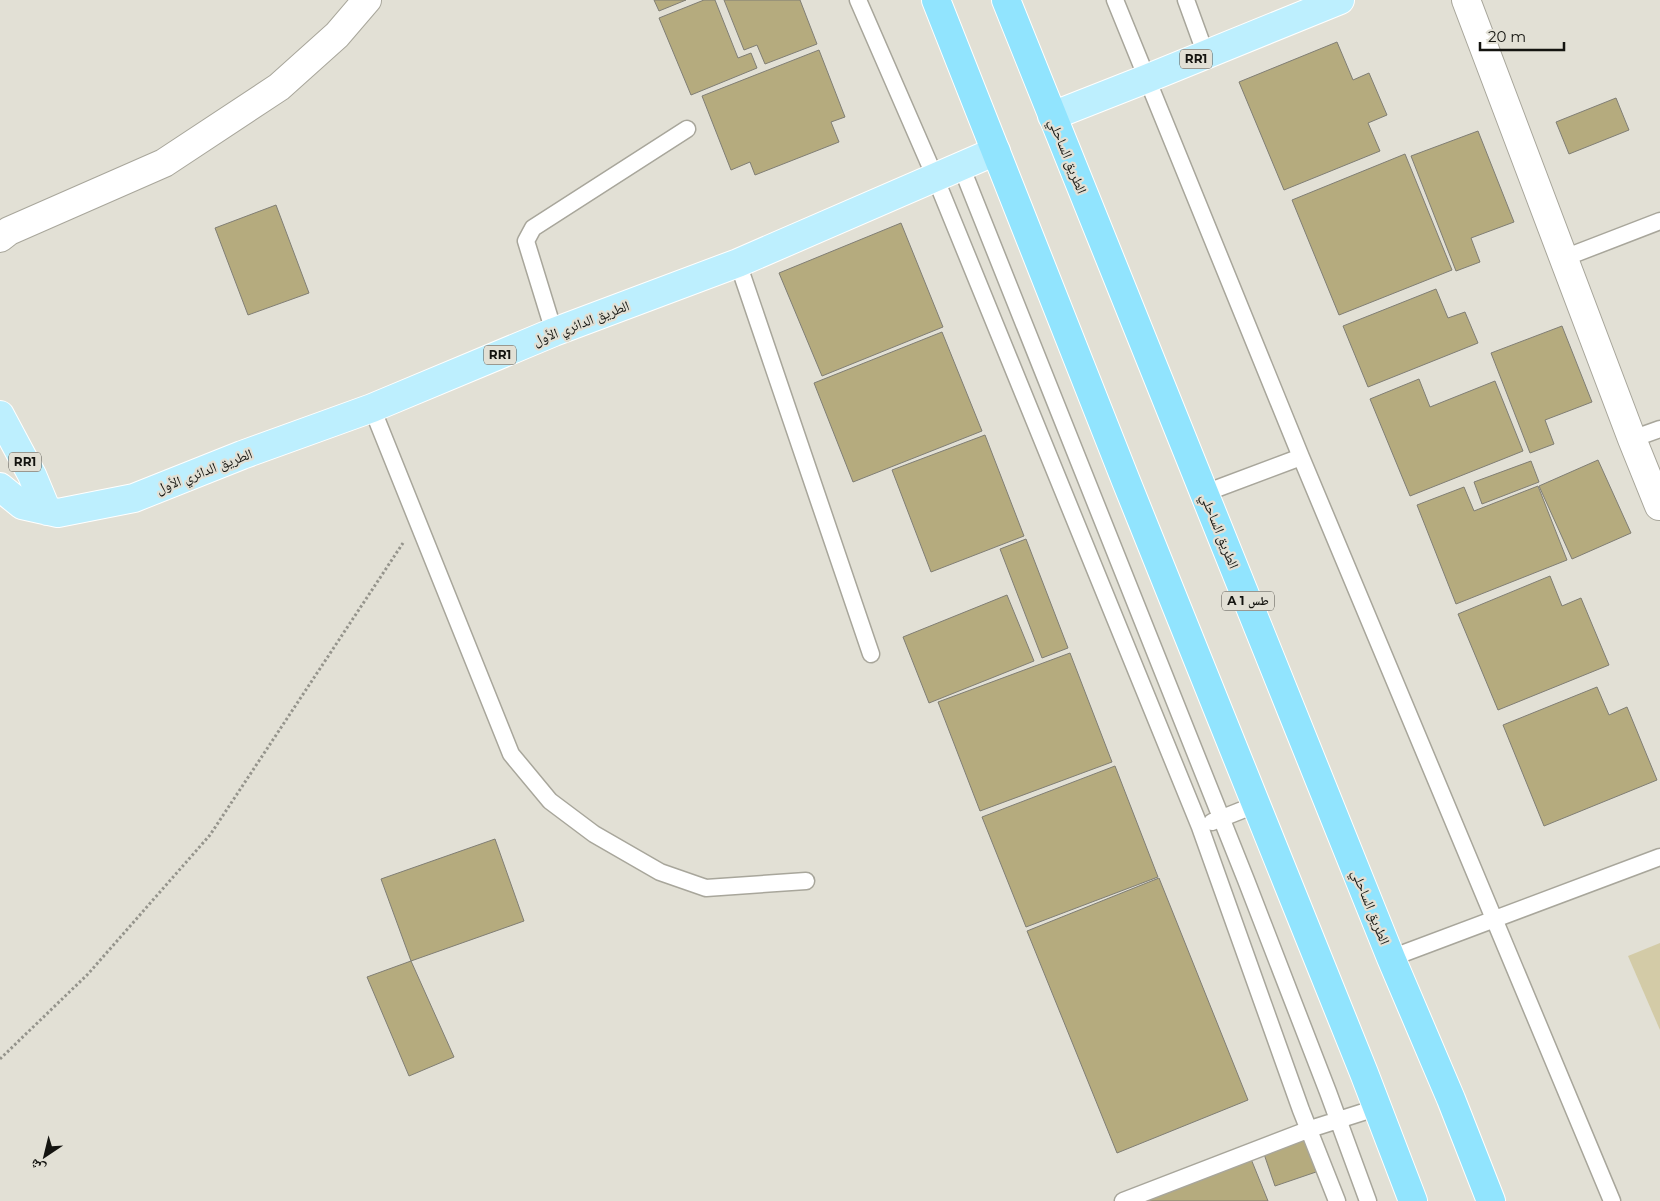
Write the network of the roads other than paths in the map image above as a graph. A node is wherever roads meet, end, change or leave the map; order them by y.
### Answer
1 (367, 0) edge
2 (858, 0) edge
3 (936, 0) edge
4 (1006, 0) edge
5 (1115, 0) edge
6 (1186, 0) edge
7 (1340, 0) edge
8 (1466, 0) edge
9 (1206, 54) junction
10 (1146, 79) junction
11 (1052, 116) junction
12 (687, 130) dead end
13 (996, 151) junction
14 (961, 166) junction
15 (935, 177) junction
16 (1660, 221) edge
17 (0, 238) edge
18 (1564, 258) junction
19 (738, 263) junction
20 (554, 332) junction
21 (372, 408) junction
22 (0, 415) edge
23 (1660, 429) edge
24 (1632, 439) junction
25 (1301, 457) junction
26 (0, 487) edge
27 (1205, 493) junction
28 (1659, 506) dead end
29 (47, 511) junction
30 (871, 654) dead end
31 (1255, 805) junction
32 (1221, 818) junction
33 (1200, 827) junction
34 (1660, 857) edge
35 (806, 880) dead end
36 (1494, 920) junction
37 (1391, 958) junction
38 (1376, 1108) junction
39 (1337, 1119) junction
40 (1310, 1128) junction
41 (1123, 1201) edge
42 (1337, 1201) edge
43 (1368, 1201) edge
44 (1414, 1201) edge
45 (1491, 1201) edge
46 (1612, 1201) edge

1 - 17 street
2 - 15 lane
3 - 13 highway
4 - 11 highway, الطريق الساحلي / A 1 طس
5 - 10 lane
6 - 9 lane
7 - 9 main road, RR1
8 - 18 street
9 - 10 main road, RR1
10 - 11 main road, RR1
10 - 25 lane
11 - 27 highway, الطريق الساحلي / A 1 طس
12 - 20 lane
13 - 14 main road, الطريق الدائري الأول / RR1
13 - 31 highway
14 - 15 main road, الطريق الدائري الأول / RR1
14 - 32 lane
15 - 19 main road, الطريق الدائري الأول / RR1
15 - 33 lane
16 - 18 lane
18 - 24 street
19 - 20 main road, الطريق الدائري الأول / RR1
19 - 30 lane
20 - 21 main road, الطريق الدائري الأول / RR1
21 - 29 main road, الطريق الدائري الأول / RR1
21 - 35 lane
22 - 29 main road, RR1
23 - 24 lane
24 - 28 street
25 - 27 lane
25 - 36 lane
26 - 29 main road, الطريق الدائري الأول / RR1
27 - 37 highway, الطريق الساحلي / A 1 طس
31 - 32 lane
31 - 38 highway
32 - 33 lane
32 - 39 lane
33 - 40 lane
34 - 36 lane
36 - 37 lane
36 - 46 lane
37 - 45 highway, الطريق الساحلي / A 1 طس
38 - 39 lane
38 - 44 highway
39 - 40 lane
39 - 43 lane
40 - 41 lane
40 - 42 lane

